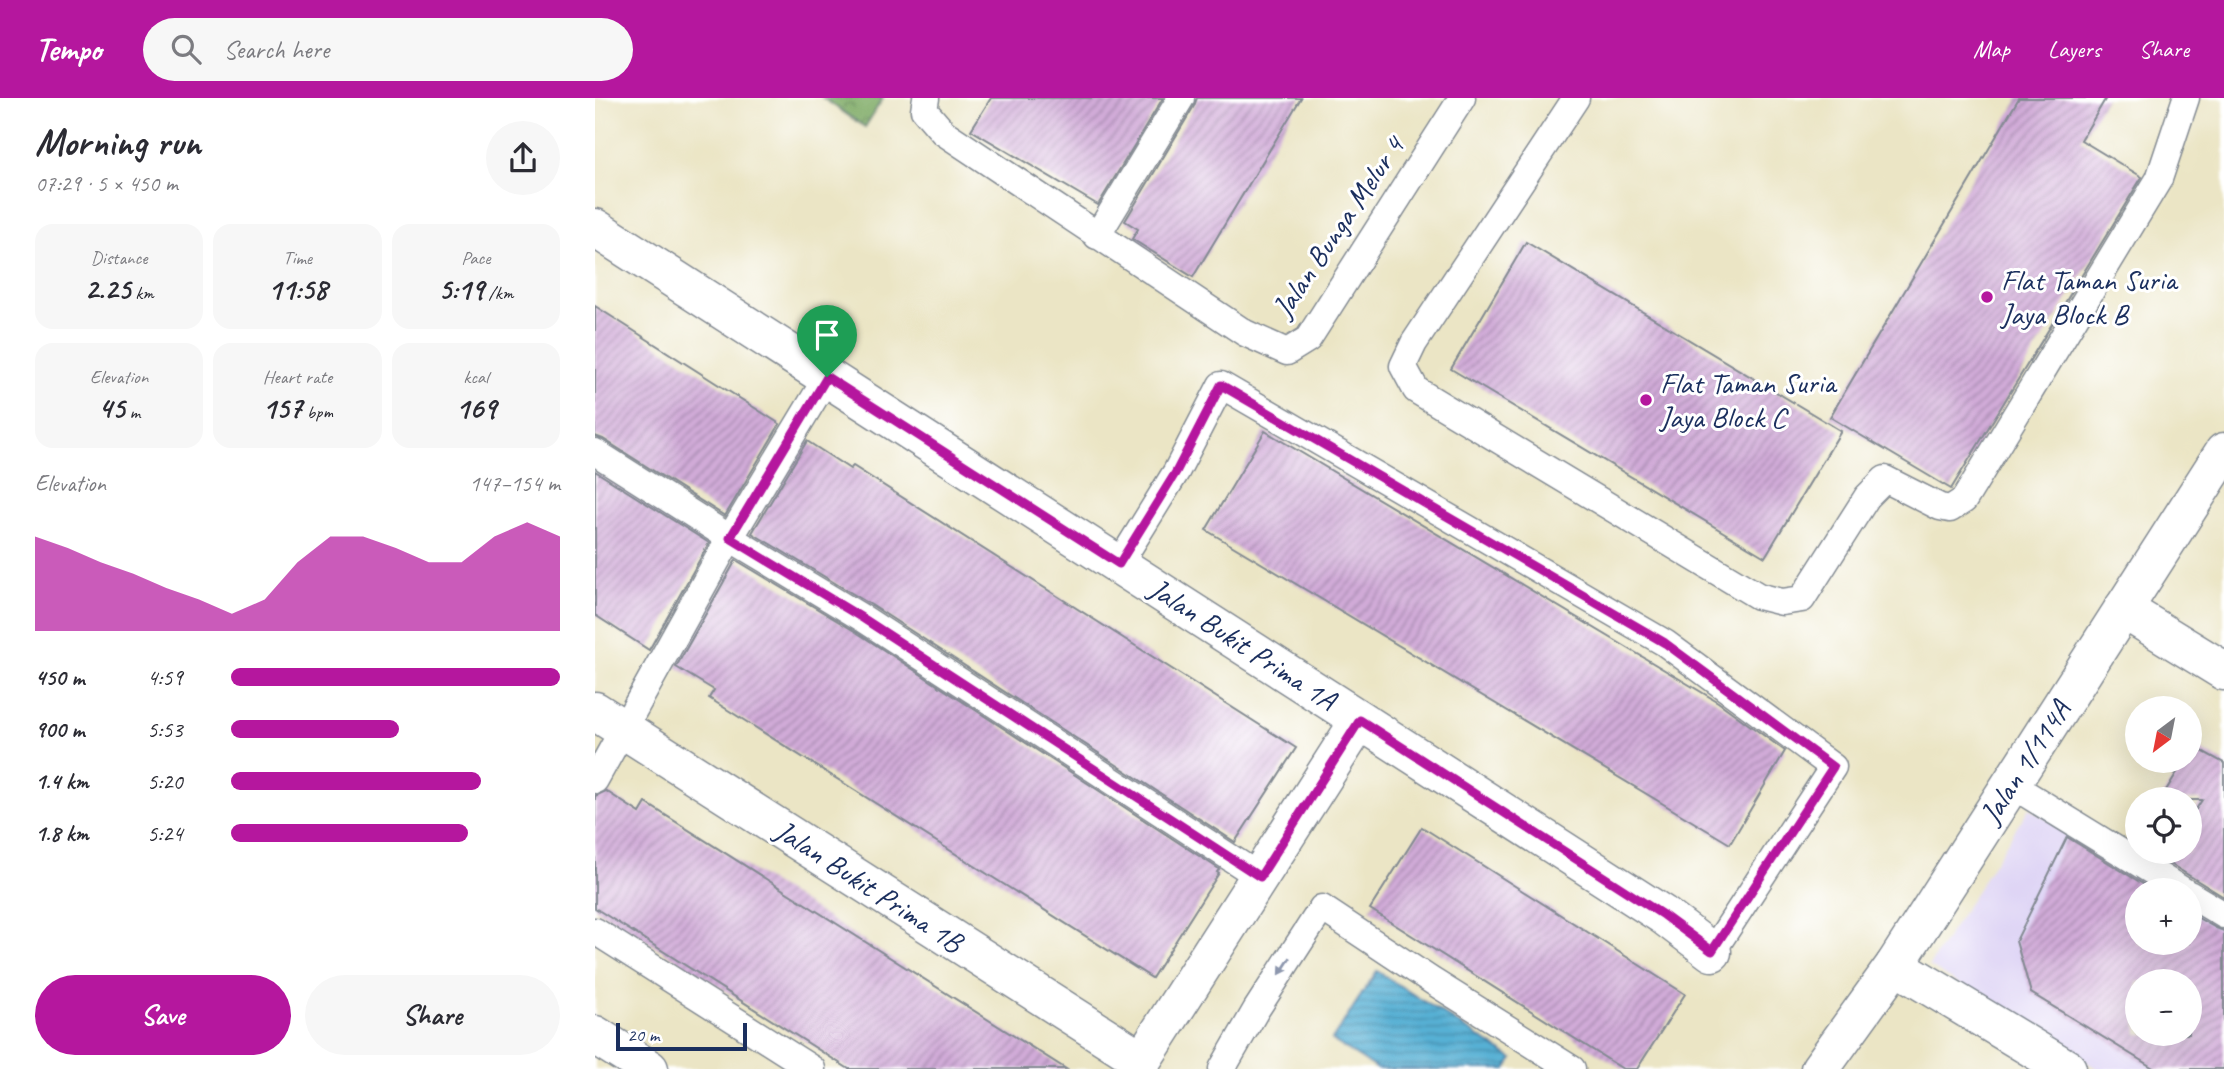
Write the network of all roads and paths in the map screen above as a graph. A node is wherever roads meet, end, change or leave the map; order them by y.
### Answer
1 (926, 98) edge
2 (1181, 98) edge
3 (1462, 98) edge
4 (1576, 98) edge
5 (2186, 98) edge
6 (595, 228) edge
7 (1097, 236) junction
8 (827, 377) junction
9 (595, 452) edge
10 (2224, 452) edge
11 (730, 538) junction
12 (1119, 564) junction
13 (2123, 609) junction
14 (2224, 671) edge
15 (1360, 720) junction
16 (609, 721) edge
17 (595, 780) edge
18 (2010, 784) junction
19 (1260, 877) junction
20 (2163, 878) edge
21 (2202, 902) edge
22 (2224, 915) edge
23 (595, 931) edge
24 (1712, 951) joint
25 (1895, 965) junction
26 (595, 1035) edge
27 (1149, 1065) edge
28 (649, 1069) edge
29 (812, 1069) edge
30 (1222, 1069) edge
31 (1572, 1069) edge
32 (1821, 1069) edge
33 (2067, 1069) edge

1 - 7 lane
2 - 7 lane
3 - 7 lane, Jalan Bunga Melur 4
4 - 5 lane
6 - 8 street, Jalan Bukit Prima 1A
8 - 11 lane
8 - 12 street, Jalan Bukit Prima 1A
9 - 11 lane
10 - 13 street, Jalan 1/114A
11 - 16 lane
11 - 19 lane
12 - 15 street, Jalan Bukit Prima 1A
12 - 24 lane
13 - 14 street
13 - 18 street, Jalan 1/114A
15 - 19 street
15 - 24 street, Jalan Bukit Prima 1A
16 - 17 lane
16 - 27 street, Jalan Bukit Prima 1B
18 - 20 lane
18 - 25 street, Jalan 1/114A
19 - 27 street
21 - 22 lane
23 - 29 lane
25 - 32 street, Jalan 1/114A
25 - 33 street
26 - 28 street
31 -> 30 lane

